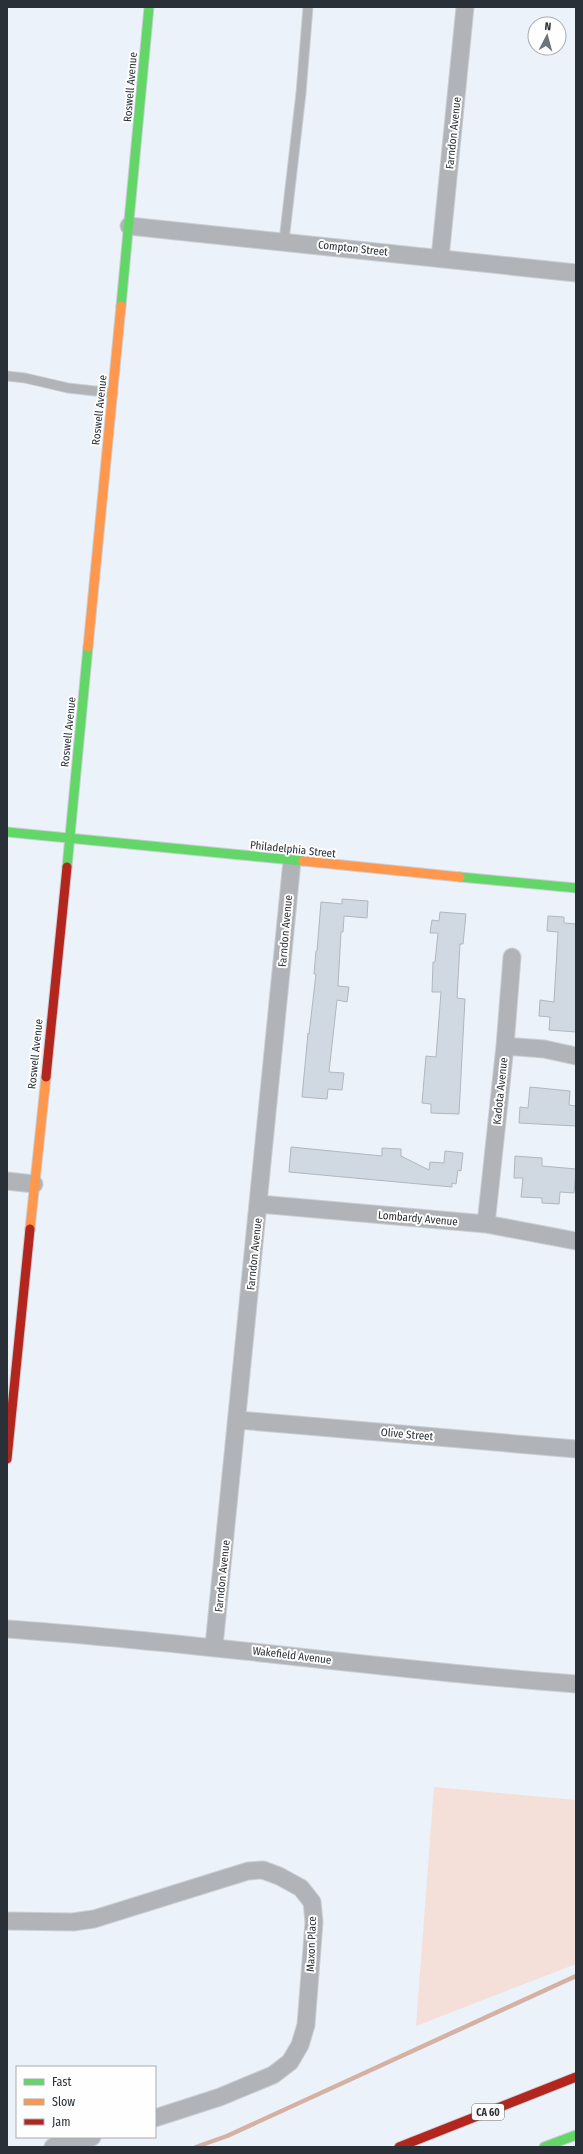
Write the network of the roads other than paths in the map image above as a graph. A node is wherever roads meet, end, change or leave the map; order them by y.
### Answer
1 (149, 7) edge
2 (308, 7) edge
3 (465, 7) edge
4 (129, 226) junction
5 (284, 241) junction
6 (440, 258) junction
7 (576, 273) edge
8 (7, 376) edge
9 (113, 393) junction
10 (7, 832) edge
11 (70, 838) junction
12 (292, 861) junction
13 (576, 888) edge
14 (512, 957) dead end
15 (505, 1046) junction
16 (576, 1056) edge
17 (7, 1181) edge
18 (34, 1184) junction
19 (259, 1204) junction
20 (486, 1224) junction
21 (576, 1241) edge
22 (238, 1420) junction
23 (576, 1449) edge
24 (7, 1459) edge
25 (7, 1629) edge
26 (214, 1646) junction
27 (576, 1684) edge
28 (7, 1921) edge
29 (576, 2077) edge
30 (156, 2118) edge
31 (576, 2135) edge
32 (88, 2138) edge
33 (53, 2147) edge
34 (399, 2147) edge
35 (544, 2147) edge

1 - 4 main road, Roswell Avenue
2 - 5 lane
3 - 6 street, Farndon Avenue
4 - 5 street, Compton Street
4 - 9 main road, Roswell Avenue
5 - 6 street, Compton Street
6 - 7 street, Compton Street
8 - 9 lane
9 - 11 main road, Roswell Avenue
10 - 11 main road, Philadelphia Street
11 - 12 main road, Philadelphia Street
11 - 18 main road, Roswell Avenue
12 - 13 main road, Philadelphia Street
12 - 19 street, Farndon Avenue
14 - 15 street, Kadota Avenue
15 - 16 street
15 - 20 street, Kadota Avenue
17 - 18 street
18 - 24 main road, Roswell Avenue
19 - 20 street, Lombardy Avenue
19 - 22 street, Farndon Avenue
20 - 21 street, Lombardy Avenue
22 - 23 street, Olive Street
22 - 26 street, Farndon Avenue
25 - 26 street, Wakefield Avenue
26 - 27 street, Wakefield Avenue
28 - 30 street, Maxon Place
29 - 34 main road, CA 60
31 - 35 main road
32 - 33 street

